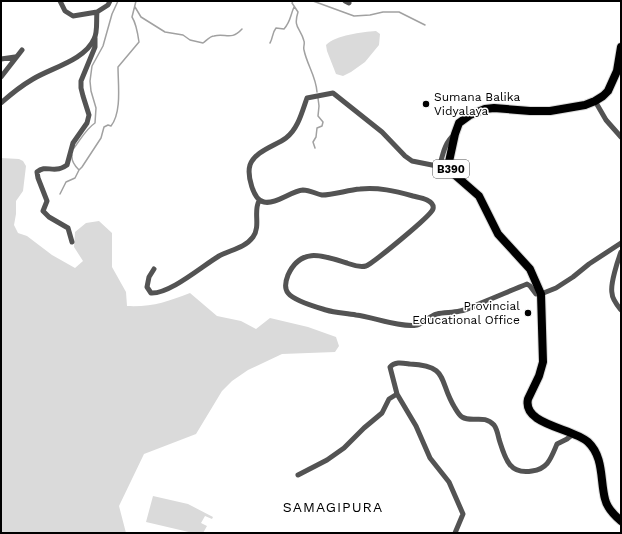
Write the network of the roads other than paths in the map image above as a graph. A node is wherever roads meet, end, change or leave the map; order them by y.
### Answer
1 (60, 1) edge
2 (110, 1) edge
3 (97, 12) junction
4 (95, 38) junction
5 (621, 47) edge
6 (22, 50) dead end
7 (15, 58) junction
8 (1, 59) edge
9 (1, 77) edge
10 (595, 101) junction
11 (1, 103) edge
12 (455, 134) junction
13 (621, 137) edge
14 (259, 201) junction
15 (72, 242) dead end
16 (621, 243) edge
17 (621, 252) edge
18 (154, 269) dead end
19 (540, 293) junction
20 (621, 310) edge
21 (397, 394) junction
22 (573, 434) junction
23 (298, 475) dead end
24 (621, 521) edge
25 (455, 533) edge

1 - 3 street
2 - 3 street
3 - 4 street
4 - 11 street
4 - 15 street
5 - 10 main road, B390
6 - 7 street
7 - 8 street
7 - 9 street
10 - 12 main road, B390
10 - 13 street
12 - 14 street
12 - 19 main road, B390
14 - 18 street
14 - 19 street
16 - 19 street
17 - 20 street
19 - 22 main road, B390
21 - 22 street
21 - 23 street
21 - 25 street
22 - 24 main road, B390

